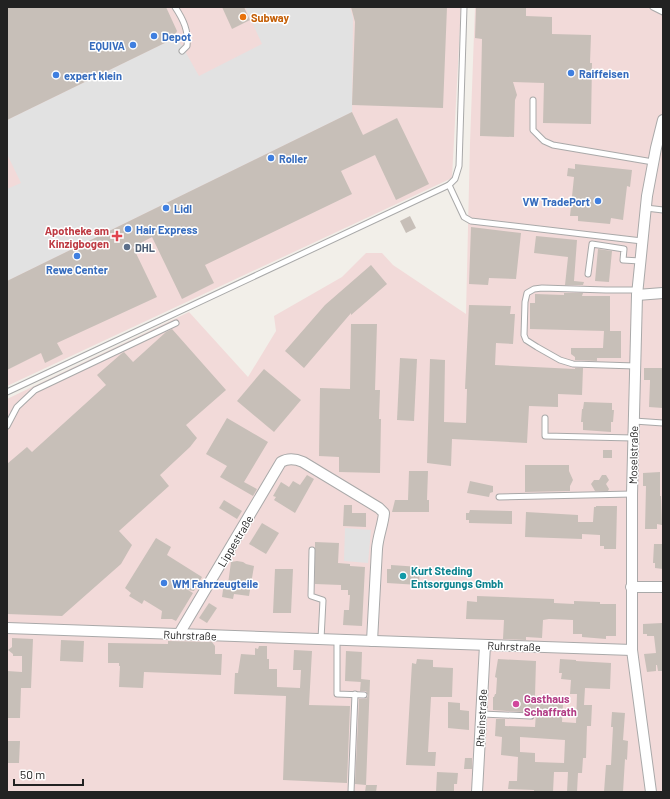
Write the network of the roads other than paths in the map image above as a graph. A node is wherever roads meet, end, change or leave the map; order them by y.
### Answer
1 (175, 7) edge
2 (464, 7) edge
3 (653, 7) edge
4 (663, 12) edge
5 (182, 51) dead end
6 (533, 100) dead end
7 (663, 120) edge
8 (653, 162) junction
9 (449, 185) junction
10 (646, 208) junction
11 (663, 210) edge
12 (642, 241) junction
13 (640, 261) junction
14 (588, 274) dead end
15 (637, 292) junction
16 (663, 293) edge
17 (176, 323) dead end
18 (635, 366) junction
19 (7, 392) edge
20 (545, 418) dead end
21 (634, 421) junction
22 (663, 423) edge
23 (7, 426) edge
24 (633, 438) junction
25 (632, 494) junction
26 (499, 497) dead end
27 (312, 550) dead end
28 (663, 587) edge
29 (631, 588) junction
30 (7, 628) edge
31 (180, 634) junction
32 (322, 639) junction
33 (337, 640) junction
34 (372, 641) junction
35 (485, 645) junction
36 (632, 650) junction
37 (355, 694) junction
38 (364, 695) dead end
39 (482, 714) junction
40 (531, 716) dead end
41 (351, 792) edge
42 (477, 792) edge
43 (651, 792) edge

1 - 5 lane
2 - 9 lane
3 - 4 lane
6 - 8 lane
7 - 8 street, Moselstraße
8 - 10 street, Moselstraße
9 - 12 lane
9 - 19 lane
10 - 11 lane
10 - 12 street, Moselstraße
12 - 13 street, Moselstraße
13 - 14 lane
13 - 15 street, Moselstraße
15 - 16 street
15 - 18 street, Moselstraße
15 - 18 lane
17 - 23 lane
18 - 21 street, Moselstraße
20 - 24 lane
21 - 22 lane
21 - 24 street, Moselstraße
24 - 25 street, Moselstraße
25 - 26 lane
25 - 29 street, Moselstraße
27 - 32 lane
28 - 29 street
29 - 36 street, Moselstraße
30 - 31 street, Ruhrstraße
31 - 32 street, Ruhrstraße
31 - 34 street, Lippestraße
32 - 33 street, Ruhrstraße
33 - 34 street, Ruhrstraße
33 - 37 lane
34 - 35 street, Ruhrstraße
35 - 36 street, Ruhrstraße
35 - 39 street, Rheinstraße
36 - 43 street, Moselstraße
37 - 38 lane
37 - 41 lane
39 - 40 lane
39 - 42 street, Rheinstraße

